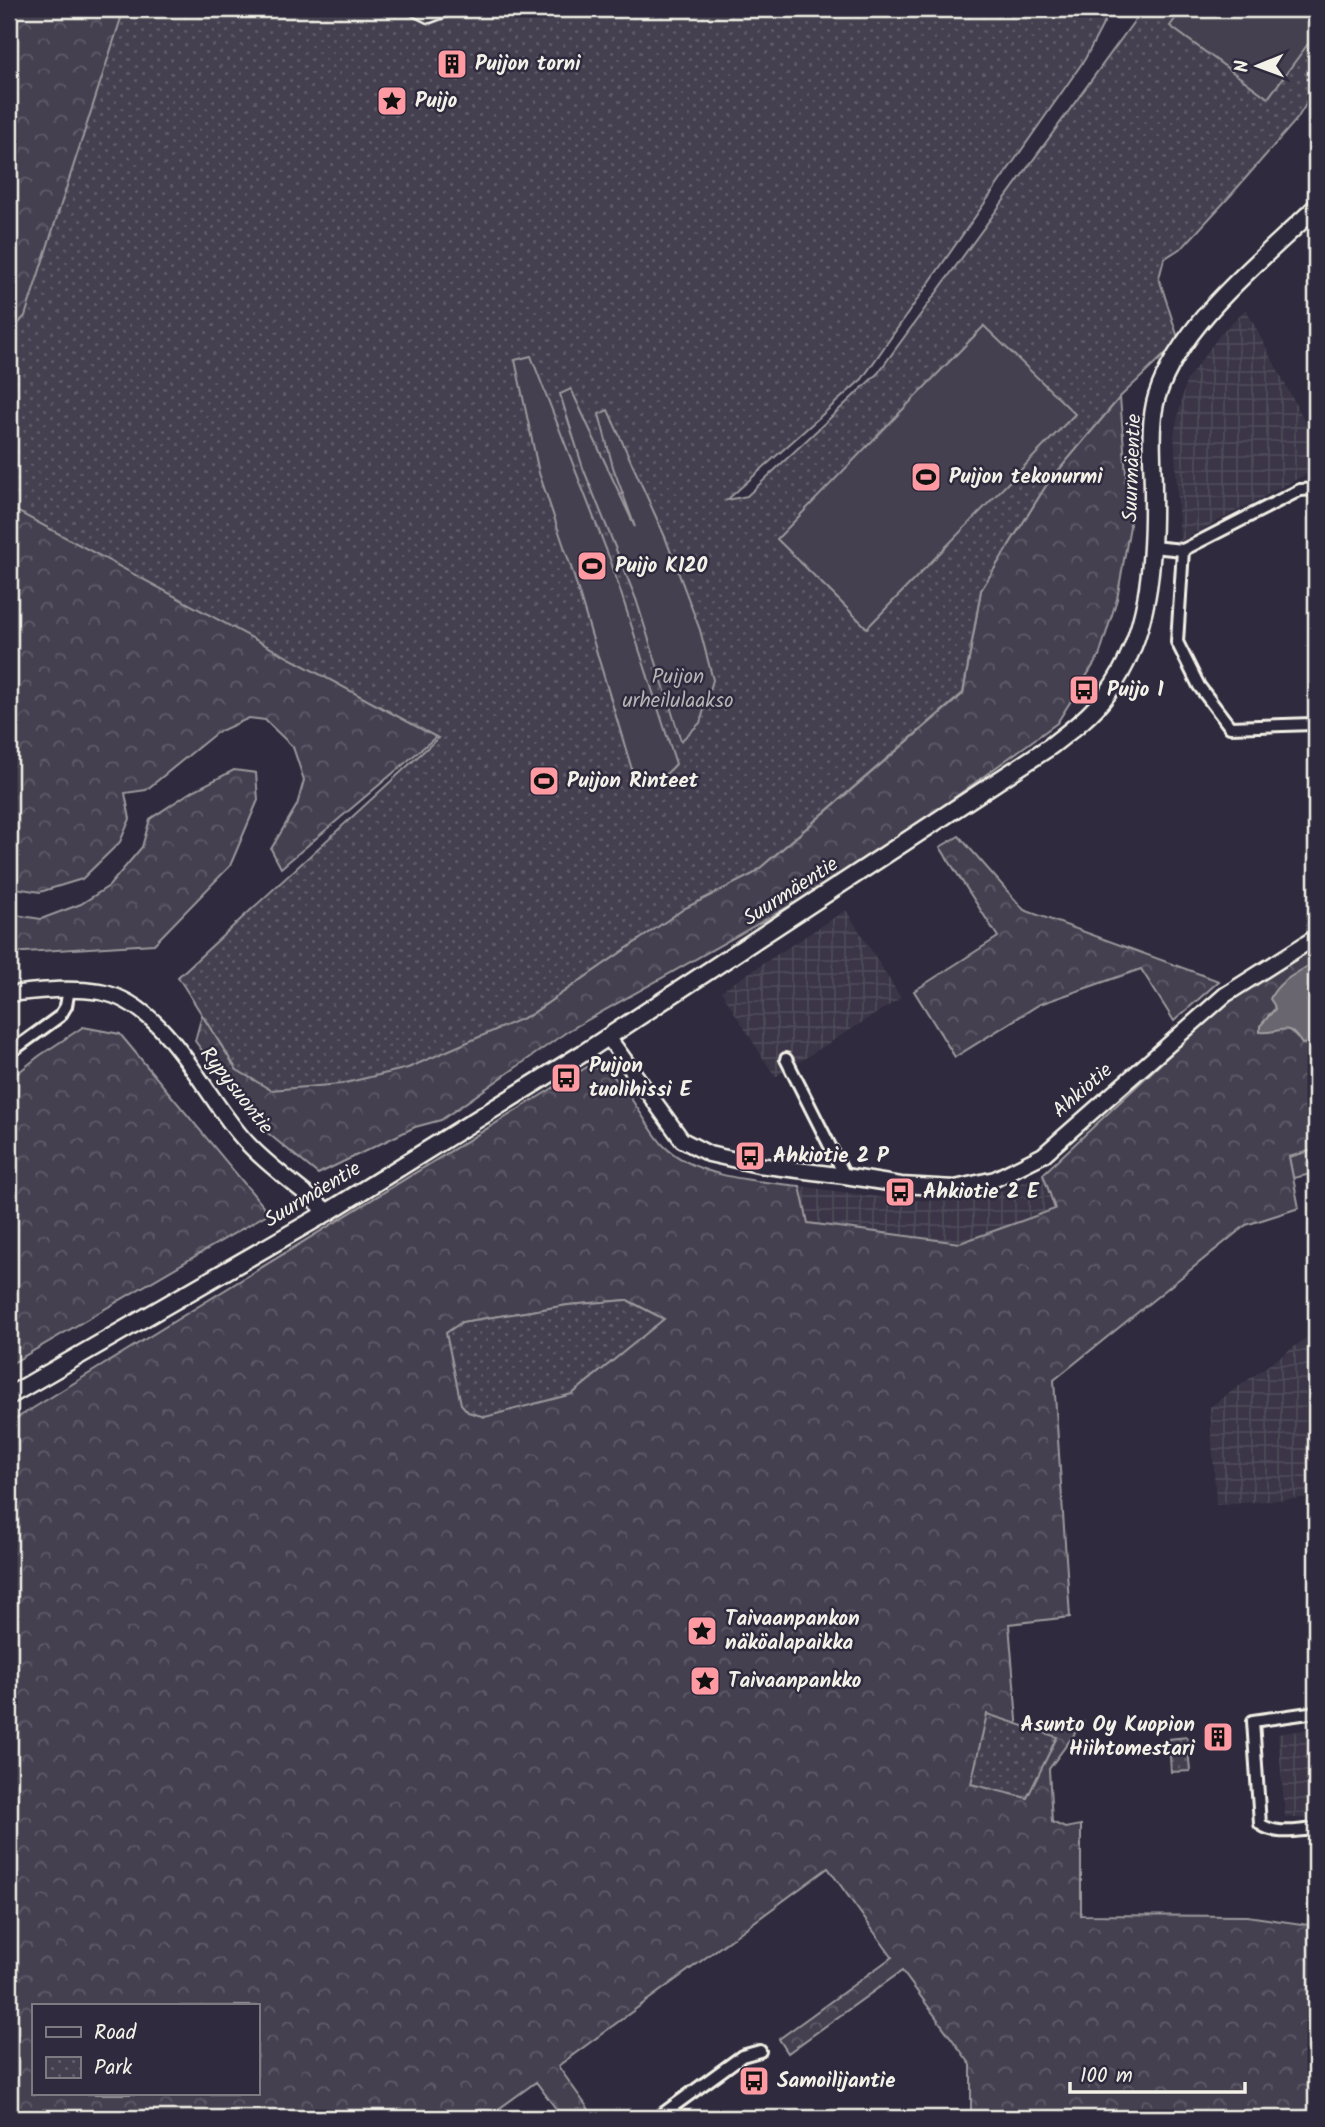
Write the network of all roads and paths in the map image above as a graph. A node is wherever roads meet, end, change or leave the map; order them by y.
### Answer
1 (417, 9) edge
2 (445, 9) edge
3 (1316, 207) edge
4 (1316, 489) edge
5 (1152, 547) junction
6 (1183, 550) junction
7 (1316, 720) edge
8 (1316, 937) edge
9 (69, 989) junction
10 (9, 994) edge
11 (608, 1037) junction
12 (9, 1053) edge
13 (786, 1059) dead end
14 (845, 1175) junction
15 (328, 1212) junction
16 (9, 1396) edge
17 (1316, 1712) edge
18 (1316, 1829) edge
19 (760, 2050) dead end
20 (657, 2118) edge

1 - 2 street
3 - 5 main road, Suurmäentie
4 - 6 street
5 - 6 street
5 - 11 main road, Suurmäentie
6 - 7 street
8 - 14 street, Ahkiotie
9 - 10 street
9 - 12 street
9 - 15 street, Rypysuontie
11 - 14 street, Ahkiotie
11 - 15 main road, Suurmäentie
13 - 14 street
15 - 16 main road, Suurmäentie
17 - 18 street
19 - 20 street

